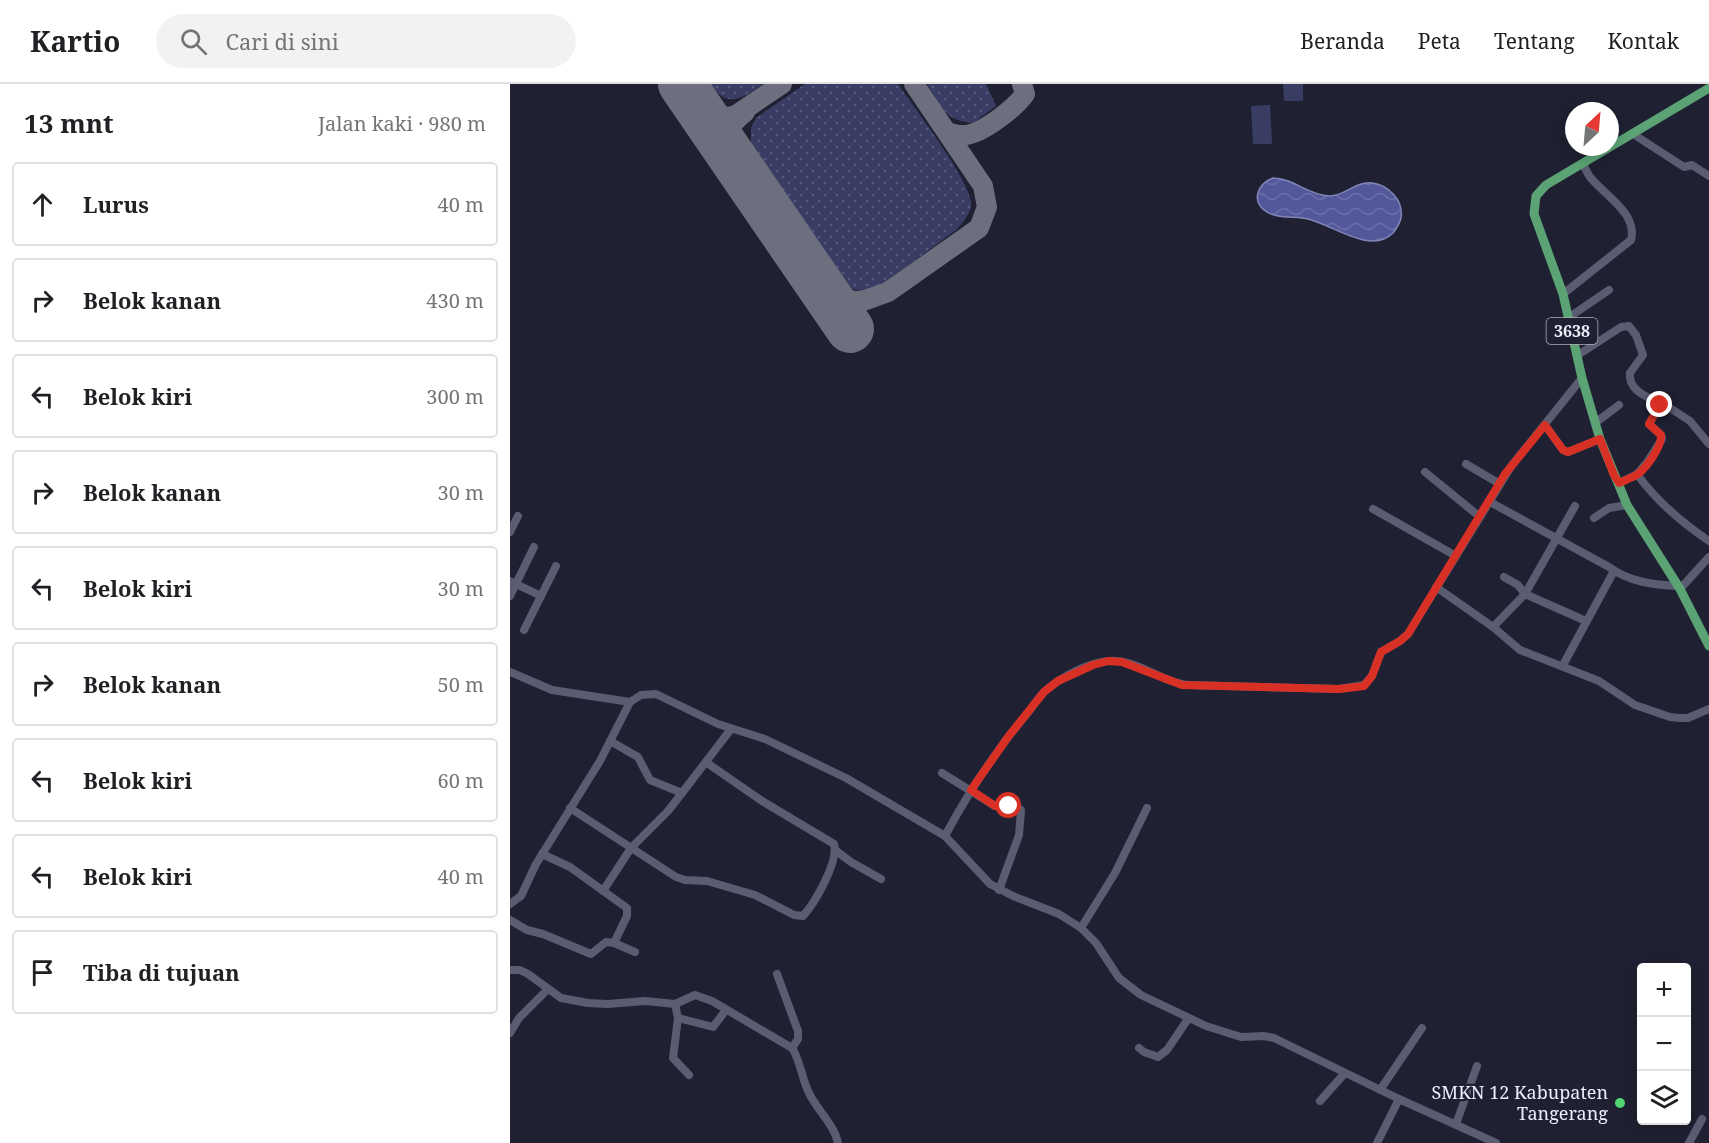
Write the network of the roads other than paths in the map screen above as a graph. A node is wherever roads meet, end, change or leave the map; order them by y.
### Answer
1 (1709, 88) edge
2 (1633, 134) junction
3 (1583, 164) junction
4 (1709, 176) edge
5 (1609, 290) dead end
6 (1563, 294) junction
7 (1568, 318) junction
8 (1578, 355) junction
9 (1582, 378) junction
10 (1661, 404) junction
11 (1619, 405) dead end
12 (1595, 423) junction
13 (1545, 425) junction
14 (1600, 439) junction
15 (1709, 444) edge
16 (1466, 464) dead end
17 (1425, 472) dead end
18 (1637, 474) junction
19 (1619, 483) junction
20 (1500, 484) junction
21 (1490, 502) junction
22 (1627, 505) junction
23 (1575, 506) dead end
24 (1374, 509) dead end
25 (518, 516) dead end
26 (1480, 516) junction
27 (1594, 518) dead end
28 (510, 532) edge
29 (1557, 539) junction
30 (1709, 542) edge
31 (534, 547) dead end
32 (1456, 556) junction
33 (1709, 557) edge
34 (556, 566) dead end
35 (1614, 571) junction
36 (1503, 577) dead end
37 (513, 582) edge
38 (1436, 587) junction
39 (1679, 588) junction
40 (1525, 594) junction
41 (510, 596) edge
42 (541, 596) junction
43 (1586, 621) junction
44 (1493, 627) junction
45 (524, 630) dead end
46 (1709, 644) edge
47 (1563, 665) junction
48 (510, 672) edge
49 (630, 702) junction
50 (1709, 709) edge
51 (731, 729) junction
52 (610, 741) junction
53 (707, 762) junction
54 (942, 773) dead end
55 (971, 790) junction
56 (682, 793) junction
57 (570, 808) junction
58 (1146, 808) dead end
59 (945, 836) junction
60 (631, 848) junction
61 (835, 850) junction
62 (543, 854) junction
63 (881, 879) dead end
64 (999, 890) junction
65 (603, 891) junction
66 (510, 904) edge
67 (510, 920) edge
68 (1081, 928) junction
69 (614, 943) junction
70 (635, 952) dead end
71 (510, 970) edge
72 (777, 974) dead end
73 (548, 989) junction
74 (675, 1004) junction
75 (726, 1010) junction
76 (678, 1018) junction
77 (1188, 1019) junction
78 (1422, 1028) dead end
79 (510, 1033) edge
80 (792, 1048) junction
81 (1139, 1048) dead end
82 (1477, 1066) dead end
83 (1345, 1073) junction
84 (689, 1075) dead end
85 (1380, 1090) junction
86 (1399, 1099) junction
87 (1320, 1101) dead end
88 (1702, 1119) dead end
89 (1456, 1125) junction
90 (1491, 1142) edge
91 (838, 1143) edge
92 (1377, 1143) edge
93 (1689, 1143) edge

1 - 2 main road, 3638
2 - 3 main road, 3638
2 - 4 street
3 - 6 main road, 3638
3 - 6 street
5 - 7 street
6 - 7 main road, 3638
7 - 8 main road, 3638
8 - 9 main road, 3638
8 - 10 street
9 - 12 main road, 3638
9 - 13 street
10 - 15 street
10 - 18 street
11 - 12 street
12 - 14 main road, 3638
13 - 14 street
13 - 20 street
14 - 19 main road, 3638
16 - 20 street
17 - 26 street
18 - 19 street
18 - 30 street
19 - 22 main road, 3638
20 - 21 street
21 - 26 street
21 - 29 street
22 - 27 street
22 - 39 main road, 3638
23 - 29 street
24 - 32 street
25 - 28 street
26 - 32 street
29 - 35 street
29 - 40 street
31 - 37 street
32 - 38 street
33 - 39 street
34 - 42 street
35 - 39 street
35 - 43 street
36 - 40 street
37 - 41 street
37 - 42 street
38 - 44 street
38 - 55 street
39 - 46 main road, 3638
40 - 43 street
40 - 44 street
42 - 45 street
43 - 47 street
44 - 47 street
47 - 50 street
48 - 49 street
49 - 51 street
49 - 52 street
51 - 53 street
51 - 59 street
52 - 56 street
52 - 57 street
53 - 56 street
53 - 61 street
54 - 55 street
55 - 59 street
55 - 64 street
56 - 60 street
57 - 60 street
57 - 62 street
58 - 68 street
59 - 64 street
60 - 61 street
60 - 65 street
61 - 63 street
62 - 65 street
62 - 66 street
64 - 68 street
65 - 69 street
67 - 69 street
68 - 77 street
69 - 70 street
71 - 73 street
72 - 80 street
73 - 74 street
73 - 79 street
74 - 75 street
74 - 76 street
75 - 76 street
75 - 80 street
76 - 84 street
77 - 81 street
77 - 83 street
78 - 85 street
80 - 91 street
82 - 89 street
83 - 85 street
83 - 87 street
85 - 86 street
86 - 89 street
86 - 92 street
88 - 93 street
89 - 90 street

